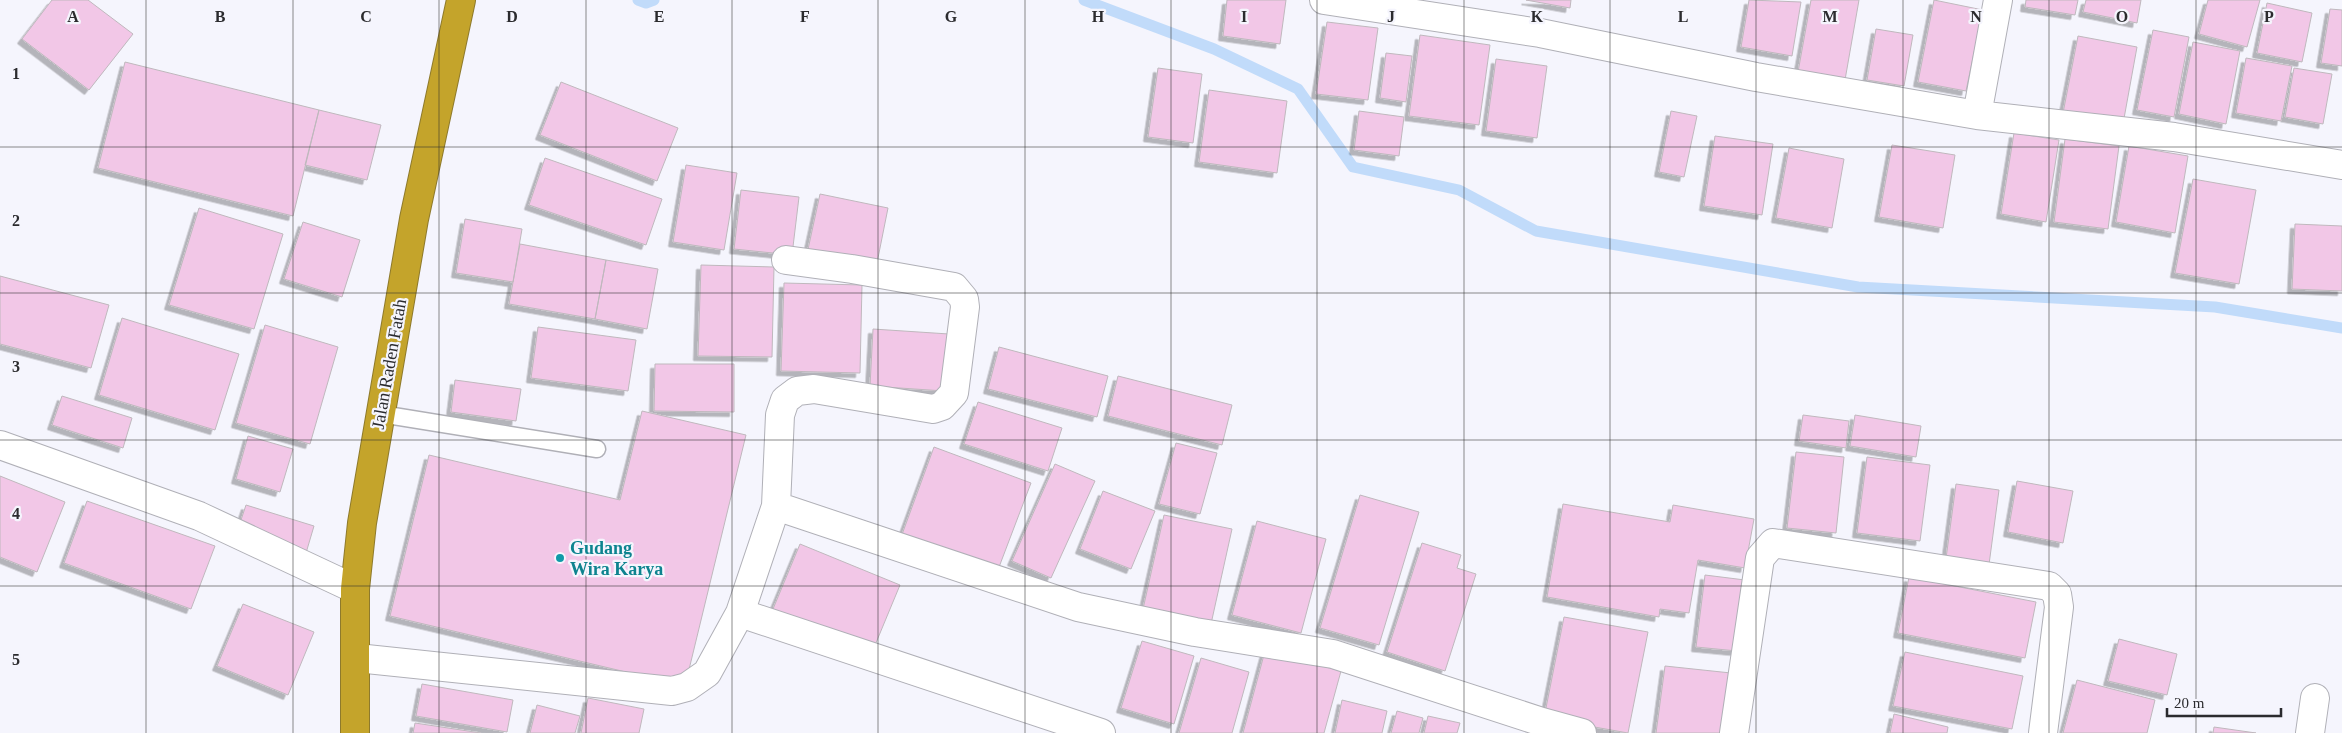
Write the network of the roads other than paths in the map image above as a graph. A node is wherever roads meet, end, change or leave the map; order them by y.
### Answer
1 (461, 0) edge
2 (1324, 0) edge
3 (1998, 0) edge
4 (1977, 115) junction
5 (2342, 165) edge
6 (786, 260) dead end
7 (381, 414) junction
8 (0, 445) edge
9 (597, 449) dead end
10 (776, 506) junction
11 (355, 589) junction
12 (740, 613) junction
13 (357, 658) junction
14 (2315, 698) dead end
15 (355, 733) edge
16 (1101, 733) edge
17 (1582, 733) edge
18 (1734, 733) edge
19 (2043, 733) edge
20 (2310, 733) edge

1 - 7 highway, Jalan Raden Fatah
2 - 4 street
3 - 4 street
4 - 5 street
6 - 10 street
7 - 9 lane
7 - 11 highway, Jalan Raden Fatah
8 - 11 street
10 - 12 street
10 - 17 street
11 - 13 highway, Jalan Raden Fatah
12 - 13 street
12 - 16 street
13 - 15 highway, Jalan Raden Fatah
14 - 20 street
18 - 19 street

